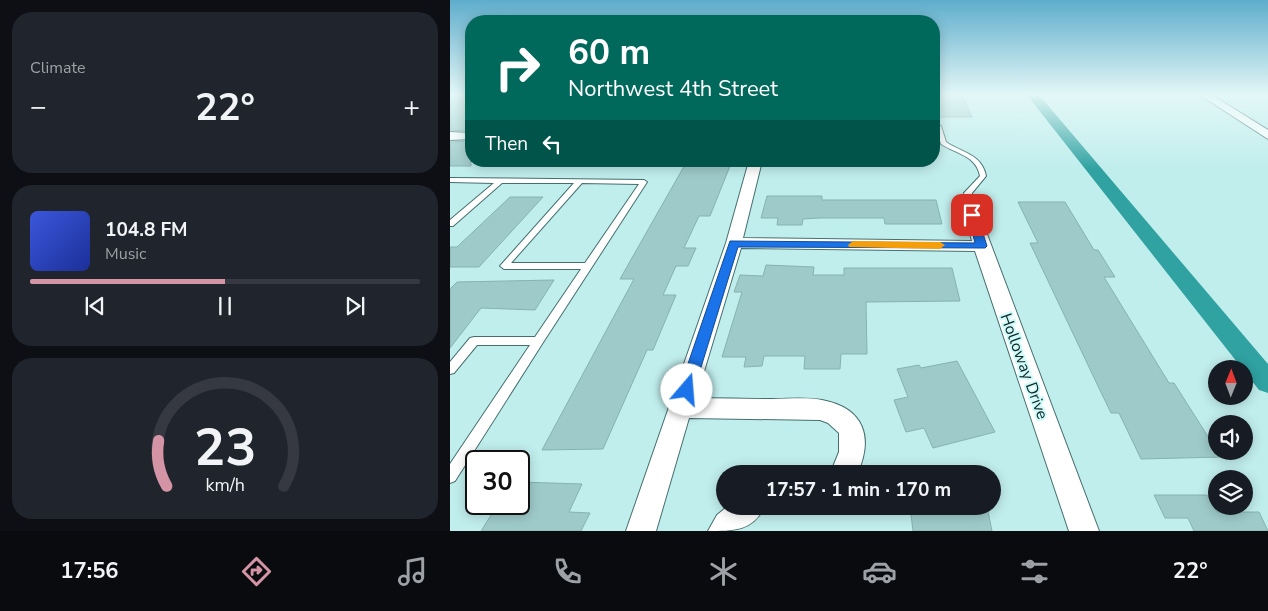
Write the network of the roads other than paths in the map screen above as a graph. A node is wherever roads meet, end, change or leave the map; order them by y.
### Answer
1 (1244, 120) edge
2 (940, 133) edge
3 (1268, 135) edge
4 (450, 136) edge
5 (465, 136) edge
6 (754, 167) edge
7 (450, 180) edge
8 (500, 181) junction
9 (580, 181) junction
10 (968, 200) joint
11 (450, 224) edge
12 (734, 243) junction
13 (982, 246) junction
14 (588, 266) junction
15 (538, 341) junction
16 (450, 370) edge
17 (681, 408) junction
18 (849, 465) edge
19 (450, 476) edge
20 (740, 515) edge
21 (641, 531) edge
22 (723, 531) edge
23 (1084, 531) edge

1 - 3 street
2 - 10 lane
4 - 5 street
6 - 12 street
7 - 8 lane
8 - 9 lane
8 - 11 lane
9 - 14 lane
9 - 14 lane
10 - 13 street, Holloway Drive
12 - 13 street
12 - 17 street
13 - 23 street, Holloway Drive
14 - 15 lane
15 - 16 lane
15 - 19 lane
17 - 18 street
17 - 21 street
20 - 22 street

